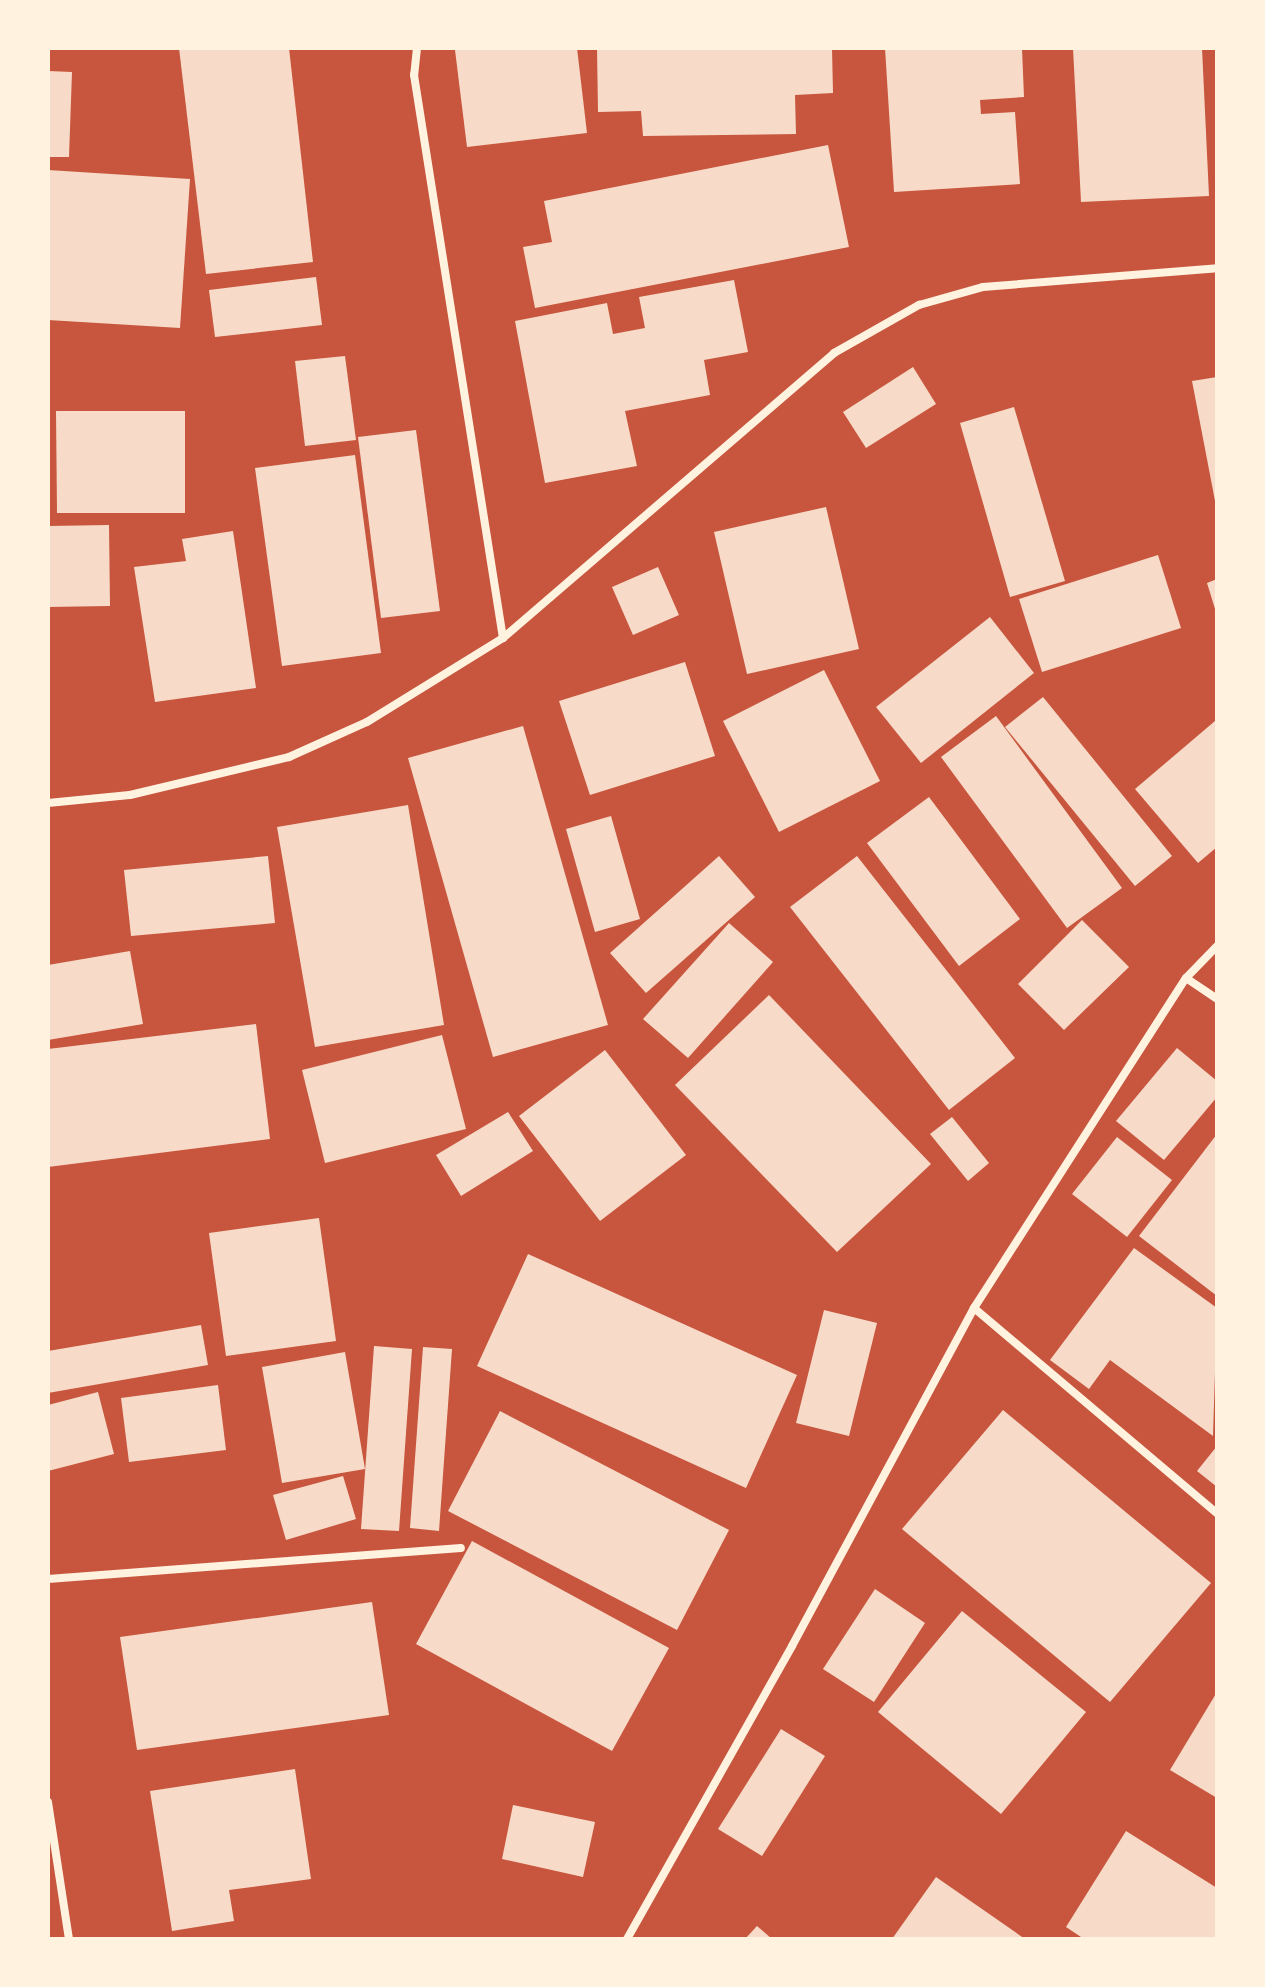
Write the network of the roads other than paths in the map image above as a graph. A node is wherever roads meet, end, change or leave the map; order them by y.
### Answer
1 (417, 48) edge
2 (1217, 268) edge
3 (503, 638) junction
4 (48, 803) edge
5 (1217, 946) edge
6 (1186, 978) junction
7 (1217, 999) edge
8 (974, 1308) junction
9 (1217, 1513) edge
10 (461, 1548) dead end
11 (48, 1579) edge
12 (48, 1802) edge
13 (69, 1939) edge
14 (627, 1939) edge

1 - 3 street
2 - 3 street
3 - 4 street
5 - 6 street
6 - 7 street
6 - 8 street
8 - 9 street
8 - 14 street
10 - 11 street
12 - 13 street

